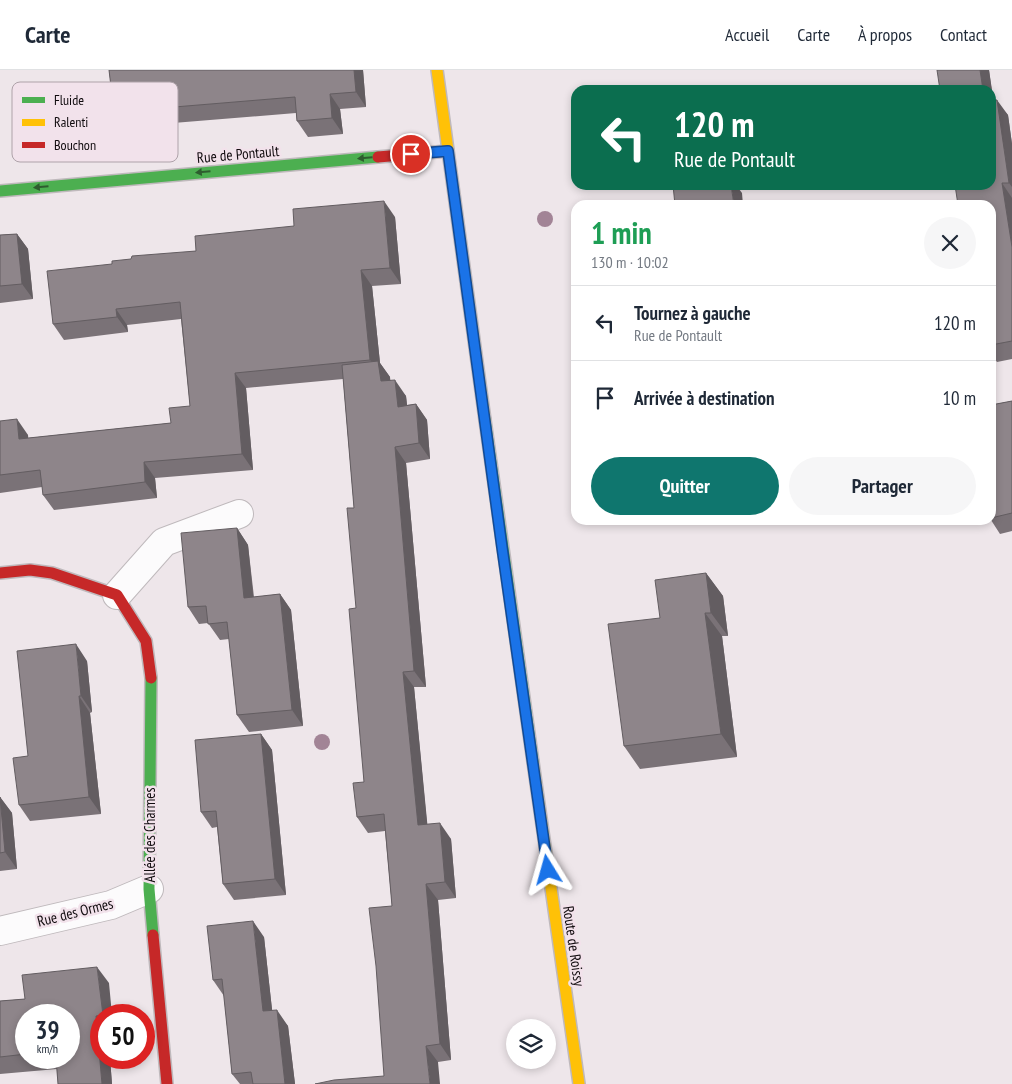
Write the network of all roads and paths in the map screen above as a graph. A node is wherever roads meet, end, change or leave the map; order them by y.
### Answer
1 (437, 70) edge
2 (448, 151) junction
3 (0, 191) edge
4 (239, 514) dead end
5 (0, 573) edge
6 (117, 595) junction
7 (149, 889) junction
8 (0, 931) edge
9 (167, 1084) edge
10 (579, 1084) edge

1 - 2 street, Route de Roissy
2 -> 3 street, Rue de Pontault
2 - 10 street, Route de Roissy
4 - 6 street
5 - 6 street
6 - 7 street, Allée des Charmes
7 - 8 street, Rue des Ormes
7 - 9 street, Allée des Charmes

